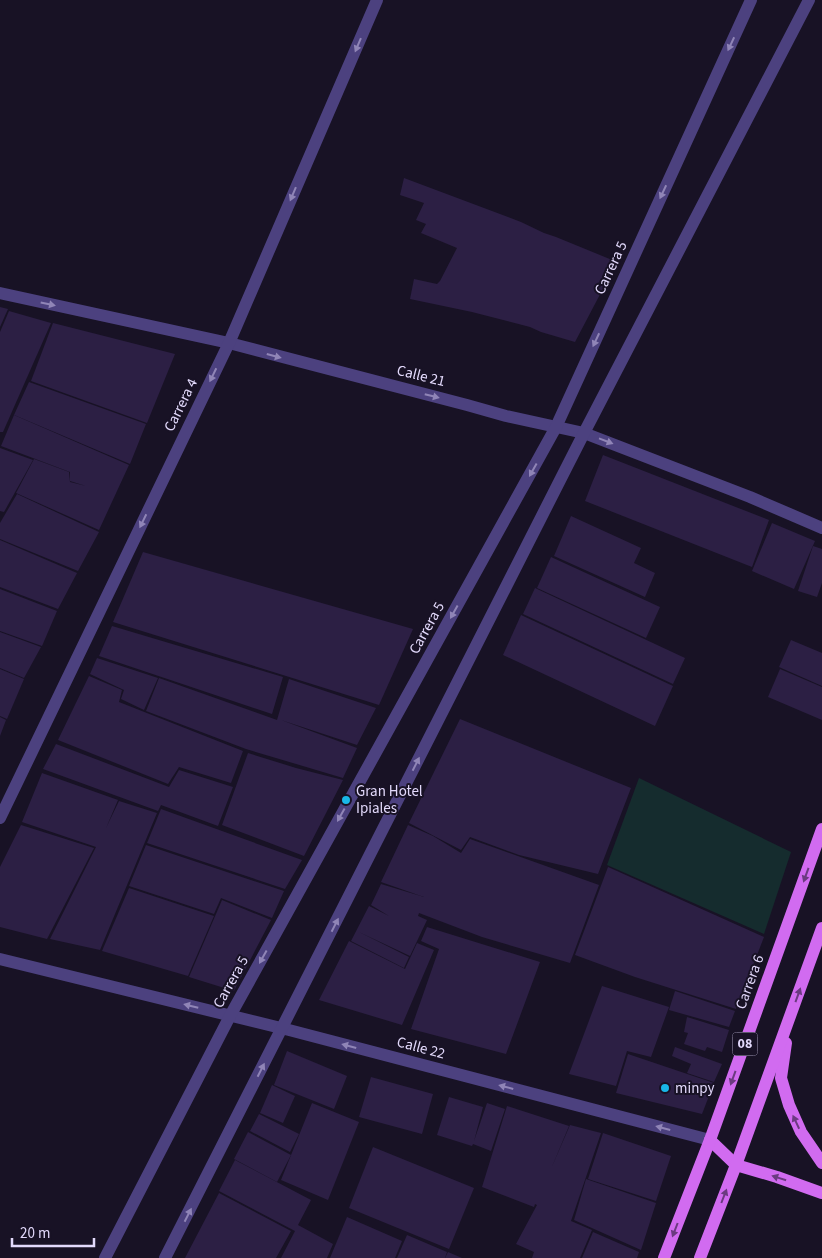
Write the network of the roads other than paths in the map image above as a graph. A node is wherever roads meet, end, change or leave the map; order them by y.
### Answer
1 (377, 0) edge
2 (751, 0) edge
3 (807, 0) edge
4 (0, 293) edge
5 (228, 343) junction
6 (556, 427) junction
7 (584, 433) junction
8 (822, 528) edge
9 (0, 818) edge
10 (822, 829) edge
11 (822, 928) edge
12 (0, 960) edge
13 (230, 1016) junction
14 (790, 1016) junction
15 (282, 1029) junction
16 (710, 1140) junction
17 (822, 1163) edge
18 (736, 1165) junction
19 (822, 1193) edge
20 (105, 1258) edge
21 (166, 1258) edge
22 (664, 1258) edge
23 (700, 1258) edge

1 -> 5 street, Carrera 4
2 -> 6 street, Carrera 5
3 - 7 street
4 -> 5 street, Calle 21
5 -> 6 street, Calle 21
5 -> 9 street, Carrera 4
6 - 7 street, Calle 21
6 -> 13 street, Carrera 5
7 -> 8 street, Calle 21
15 -> 7 street
10 -> 16 main road, Carrera 6 / 08
14 -> 11 main road, 08
13 -> 12 street, Calle 22
13 - 15 street, Calle 22
13 - 20 street, Carrera 5
17 -> 14 main road
14 - 18 main road, 08
16 -> 15 street, Calle 22
21 -> 15 street
16 - 18 main road, Calle 22
16 -> 22 main road, Carrera 6 / 08
19 -> 18 main road, Calle 22
23 -> 18 main road, 08

